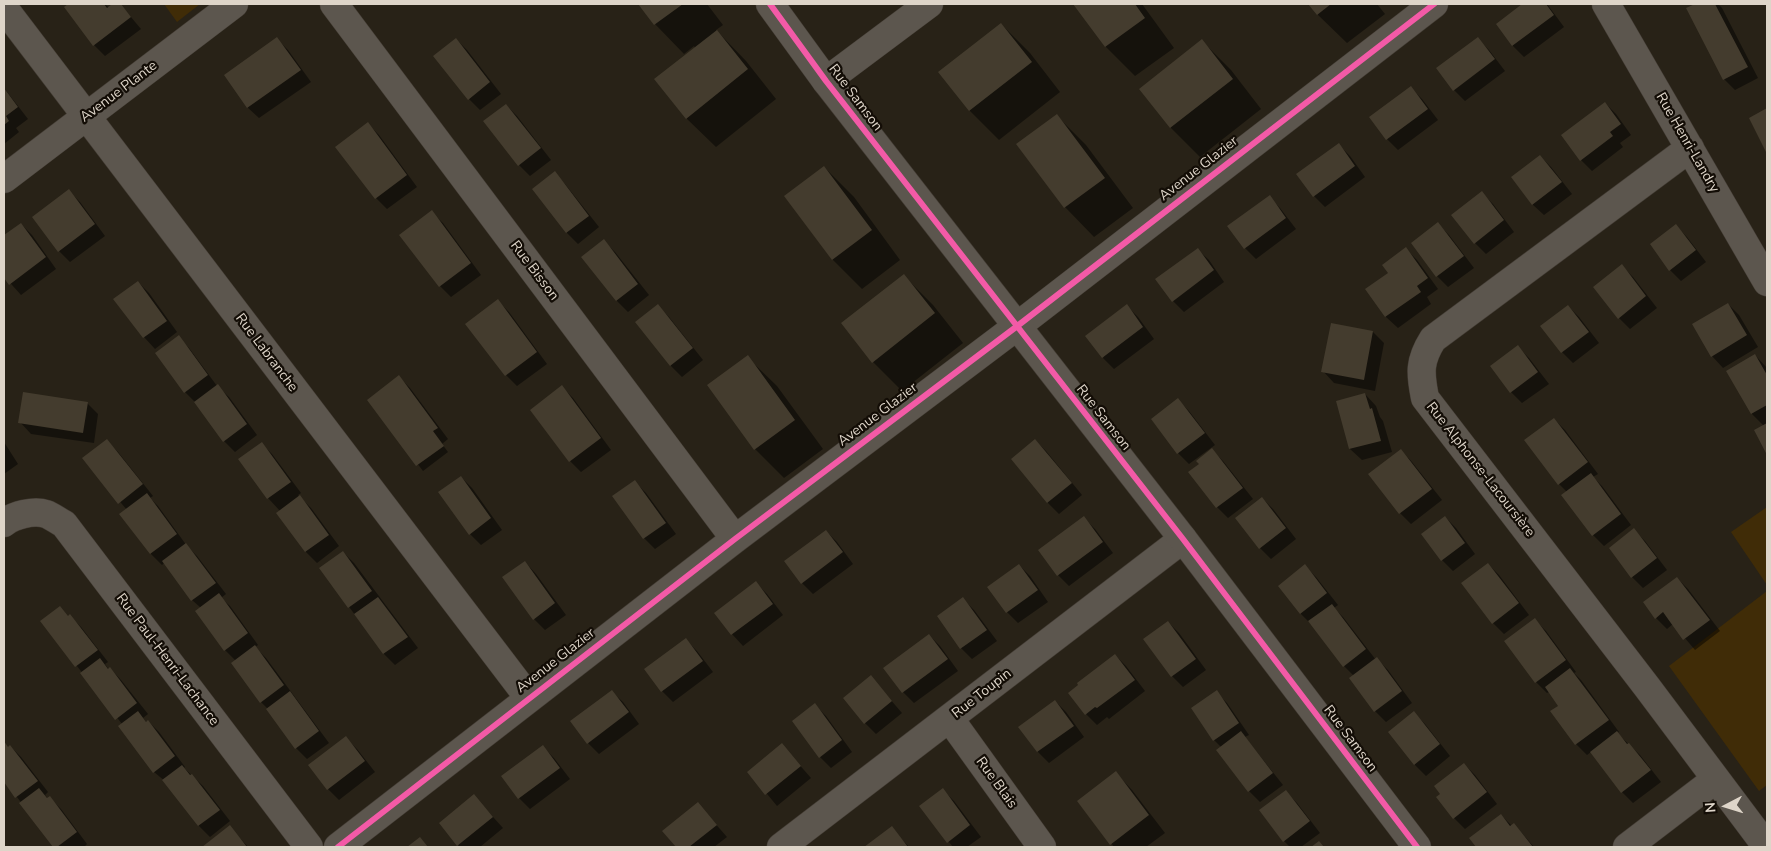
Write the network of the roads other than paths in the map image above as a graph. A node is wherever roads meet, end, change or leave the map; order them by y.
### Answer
1 (234, 4) edge
2 (334, 4) edge
3 (770, 4) edge
4 (929, 4) edge
5 (1434, 4) edge
6 (1606, 4) edge
7 (4, 8) edge
8 (826, 81) junction
9 (86, 116) junction
10 (1690, 148) junction
11 (4, 179) edge
12 (1767, 282) edge
13 (1016, 327) junction
14 (4, 523) edge
15 (735, 539) junction
16 (1183, 539) junction
17 (529, 698) junction
18 (950, 719) junction
19 (1716, 779) junction
20 (309, 847) edge
21 (338, 847) edge
22 (781, 847) edge
23 (1042, 847) edge
24 (1416, 847) edge
25 (1627, 847) edge
26 (1767, 847) edge

1 - 9 street, Avenue Plante
2 - 15 street, Rue Bisson
3 - 8 street, Rue Samson
4 - 8 street
5 - 13 street, Avenue Glazier
6 - 10 street, Rue Henri-Landry
7 - 9 street, Rue Labranche
8 - 13 street, Rue Samson
9 - 11 street, Avenue Plante
9 - 17 street, Rue Labranche
10 - 12 street, Rue Henri-Landry
10 - 19 street, Rue Alphonse-Lacoursière
13 - 15 street, Avenue Glazier
13 - 16 street, Rue Samson
14 - 20 street, Rue Paul-Henri-Lachance
15 - 17 street, Avenue Glazier
16 - 18 street, Rue Toupin
16 - 24 street, Rue Samson
17 - 21 street, Avenue Glazier
18 - 22 street, Rue Toupin
18 - 23 street, Rue Blais
19 - 25 street
19 - 26 street, Rue Alphonse-Lacoursière

